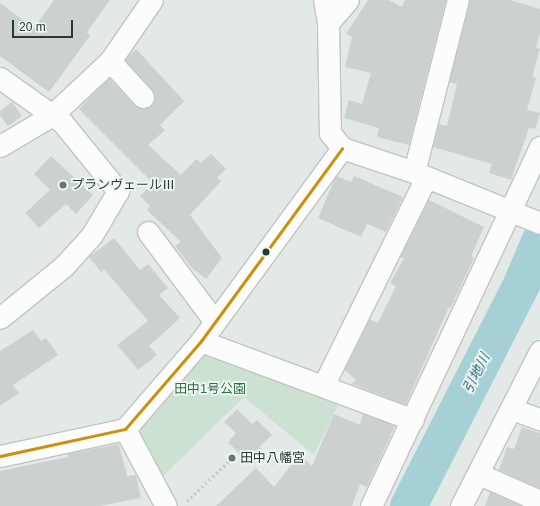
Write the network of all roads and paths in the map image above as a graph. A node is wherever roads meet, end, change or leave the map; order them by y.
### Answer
1 (152, 0) edge
2 (324, 0) edge
3 (348, 0) edge
4 (458, 0) edge
5 (328, 23) junction
6 (110, 61) junction
7 (0, 78) edge
8 (144, 97) dead end
9 (51, 116) junction
10 (0, 146) edge
11 (540, 147) edge
12 (342, 148) junction
13 (420, 175) junction
14 (525, 217) edge
15 (148, 232) dead end
16 (0, 318) edge
17 (215, 322) junction
18 (201, 341) junction
19 (540, 351) edge
20 (323, 386) junction
21 (512, 409) junction
22 (540, 419) edge
23 (413, 420) junction
24 (125, 429) junction
25 (0, 456) edge
26 (228, 462) dead end
27 (479, 474) junction
28 (540, 501) edge
29 (166, 506) edge
30 (181, 506) edge
31 (371, 506) edge
32 (461, 506) edge

1 - 6 street
2 - 5 street
3 - 5 street
4 - 13 street
5 - 12 street
6 - 8 street
6 - 9 street
7 - 9 street
9 - 10 street
9 - 16 street
11 - 14 street
12 - 13 street
12 - 17 street
13 - 14 street
13 - 20 street
14 - 23 street
15 - 17 street
17 - 18 street
18 - 20 street
18 - 24 street
19 - 21 street
20 - 23 street
21 - 22 street
21 - 27 street
23 - 31 street
24 - 25 street
24 - 29 street
26 - 30 path
27 - 28 street
27 - 32 street

